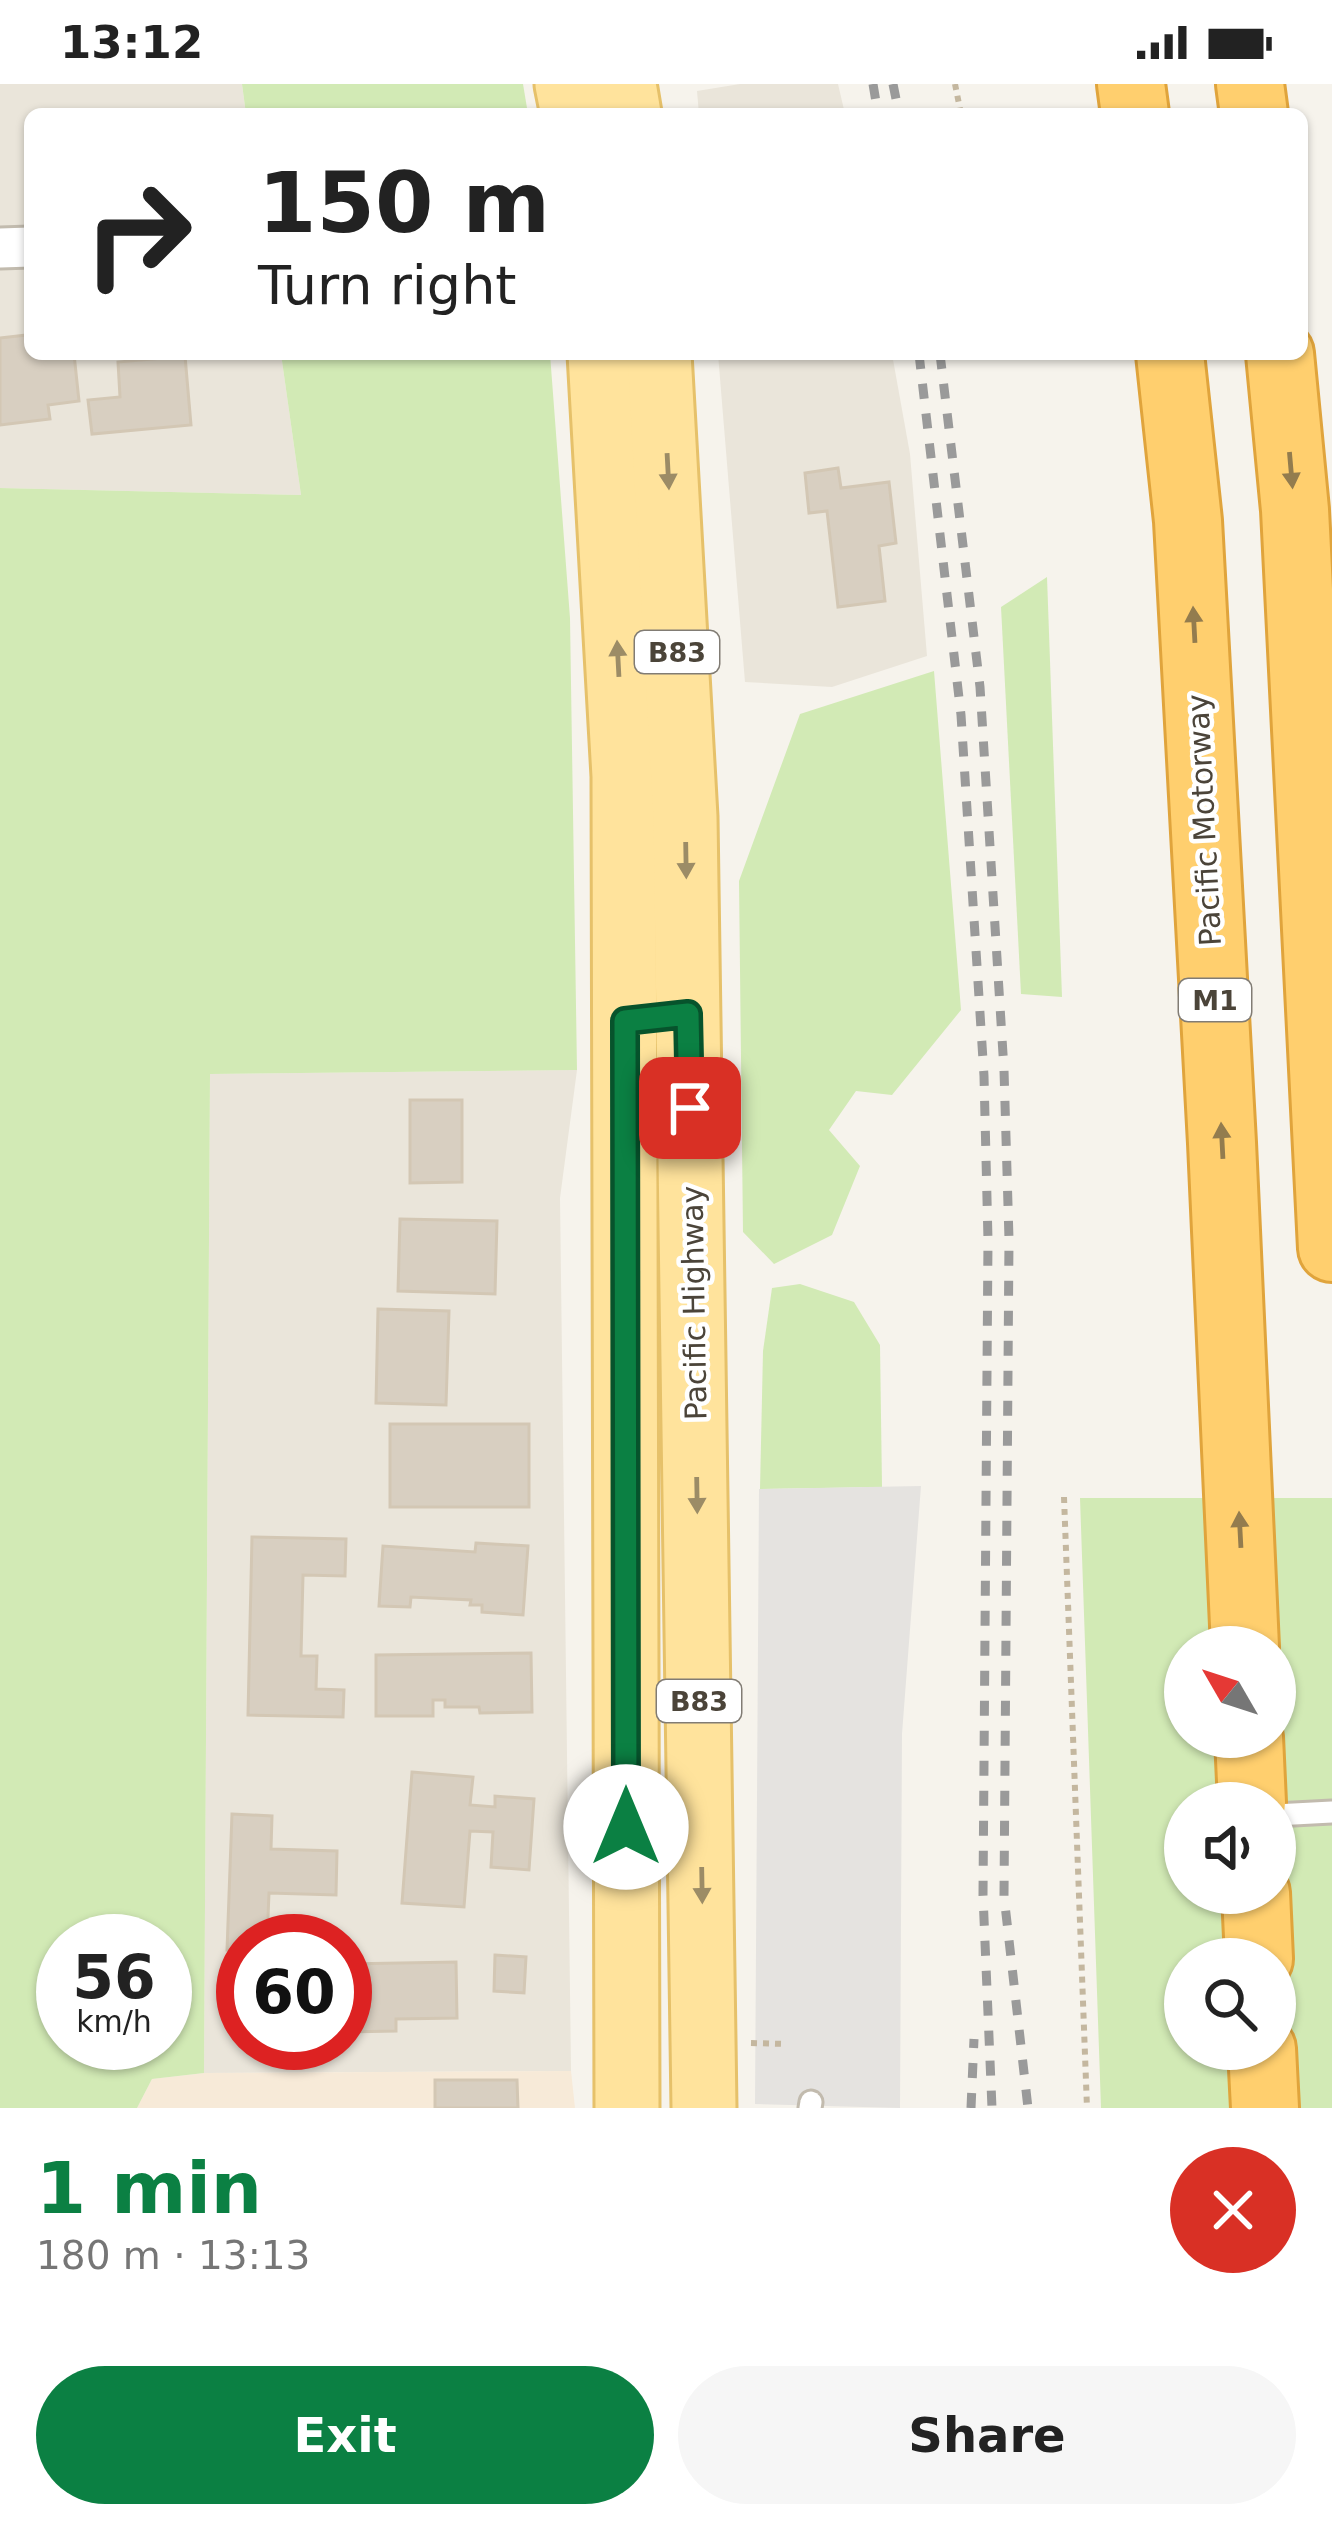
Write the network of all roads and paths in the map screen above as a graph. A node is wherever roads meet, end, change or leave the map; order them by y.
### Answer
1 (599, 360) edge
2 (659, 360) edge
3 (1170, 360) edge
4 (1281, 360) edge
5 (688, 1014) junction
6 (625, 1021) junction
7 (1332, 1249) edge
8 (1064, 1497) dead end
9 (1244, 1626) edge
10 (1332, 1812) edge
11 (1296, 1814) edge
12 (1263, 2070) edge
13 (627, 2108) edge
14 (704, 2108) edge
15 (1087, 2108) edge
16 (1265, 2108) edge

6 -> 1 main road, B83
2 -> 5 main road, Pacific Highway / B83
9 -> 3 highway, Pacific Motorway / M1
4 -> 7 highway
5 - 6 main road
5 -> 14 main road, Pacific Highway / B83
6 - 13 main road, B83
8 - 15 path
10 - 11 lane
12 - 16 highway

